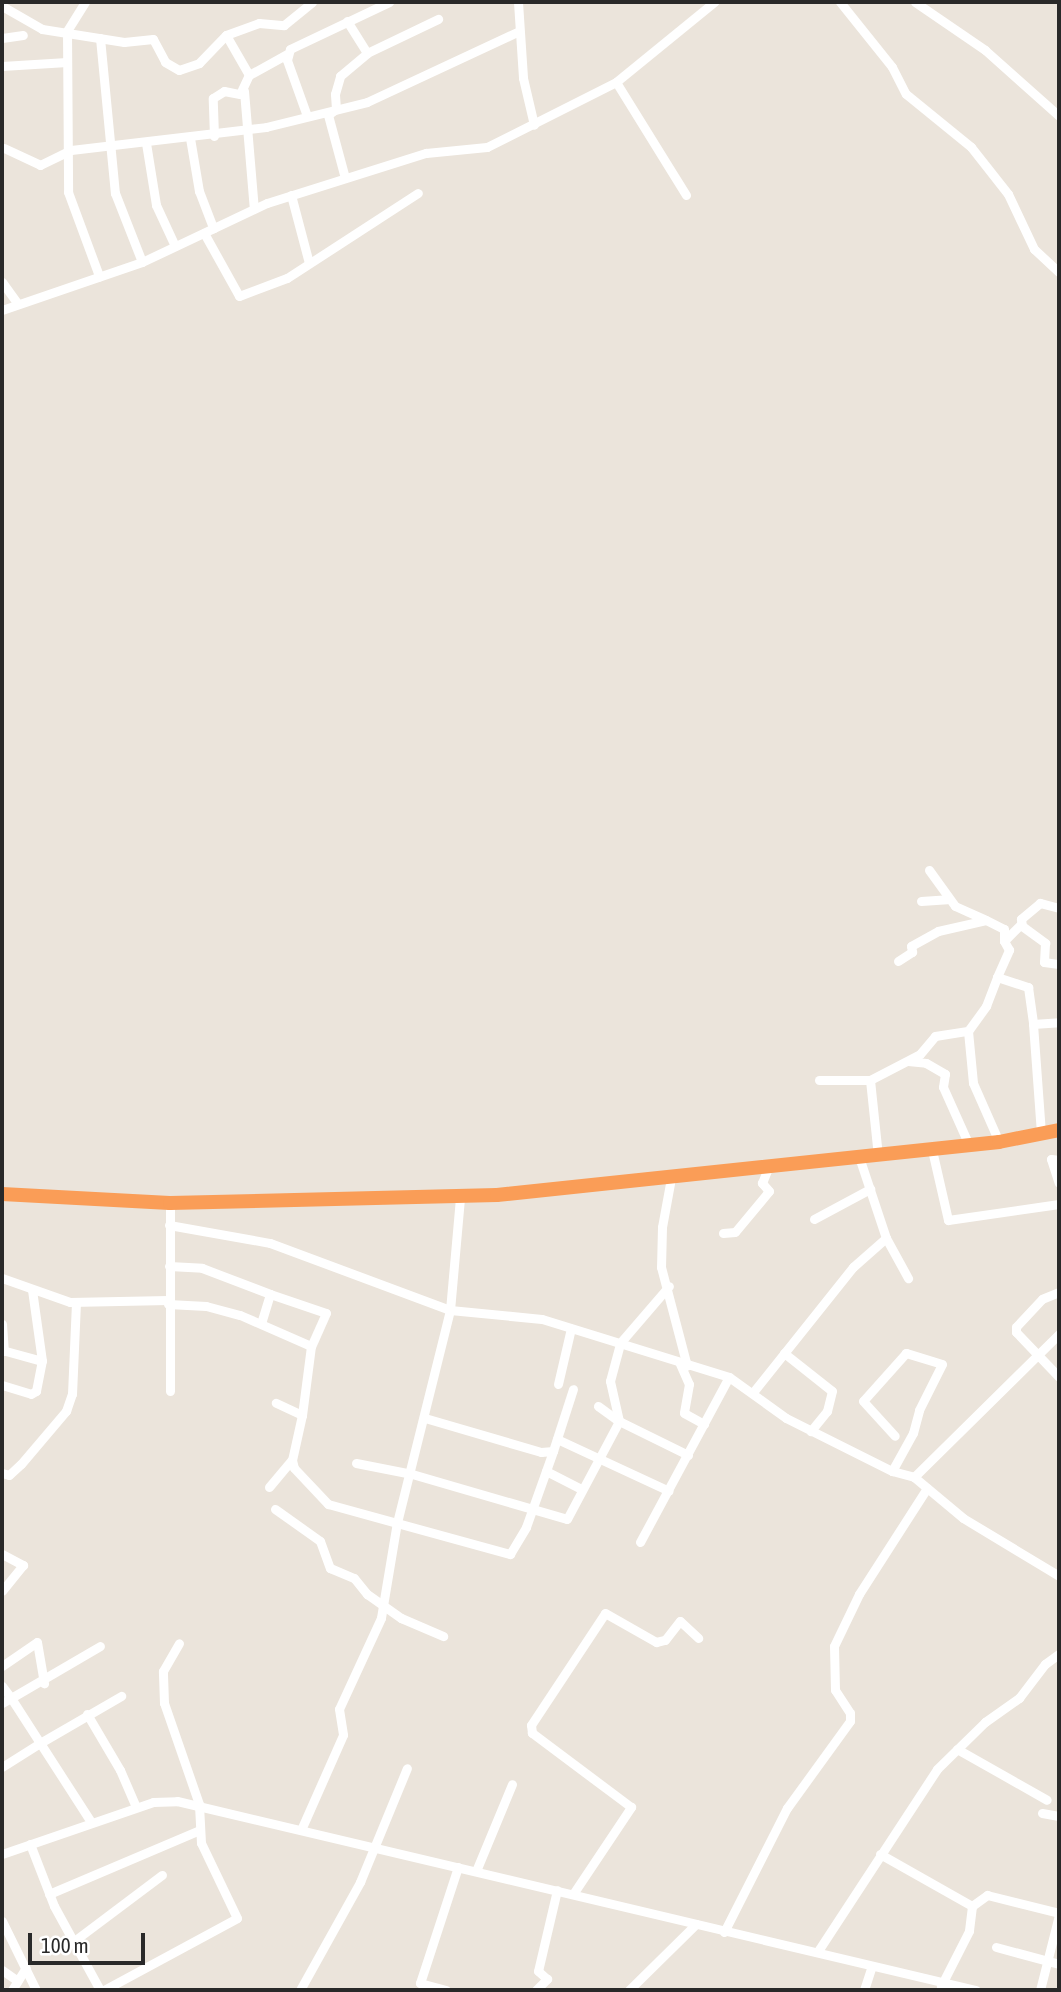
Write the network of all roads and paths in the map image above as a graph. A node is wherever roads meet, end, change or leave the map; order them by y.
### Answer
1 (85, 2) edge
2 (312, 2) edge
3 (389, 2) edge
4 (518, 2) edge
5 (714, 2) edge
6 (840, 2) edge
7 (915, 2) edge
8 (2, 6) edge
9 (438, 19) dead end
10 (347, 21) junction
11 (67, 31) junction
12 (519, 31) junction
13 (23, 35) dead end
14 (226, 35) junction
15 (2, 38) edge
16 (100, 38) junction
17 (367, 53) junction
18 (287, 54) junction
19 (67, 62) junction
20 (2, 66) edge
21 (249, 75) junction
22 (616, 82) junction
23 (244, 91) junction
24 (337, 109) junction
25 (307, 116) junction
26 (1059, 116) edge
27 (534, 125) junction
28 (245, 131) junction
29 (214, 136) junction
30 (190, 138) junction
31 (146, 143) junction
32 (109, 146) junction
33 (4, 148) dead end
34 (71, 150) junction
35 (345, 178) junction
36 (418, 193) dead end
37 (291, 195) junction
38 (686, 195) dead end
39 (254, 209) junction
40 (208, 230) junction
41 (175, 246) junction
42 (142, 262) junction
43 (309, 263) junction
44 (1059, 272) edge
45 (99, 276) junction
46 (2, 282) edge
47 (18, 304) junction
48 (2, 310) edge
49 (929, 870) dead end
50 (947, 899) junction
51 (921, 901) dead end
52 (1059, 908) edge
53 (986, 920) junction
54 (1021, 924) junction
55 (1004, 941) junction
56 (1059, 953) edge
57 (898, 961) dead end
58 (1057, 964) edge
59 (997, 977) junction
60 (1059, 1021) edge
61 (1033, 1024) junction
62 (968, 1031) junction
63 (908, 1061) junction
64 (819, 1080) dead end
65 (870, 1080) junction
66 (1059, 1130) edge
67 (1041, 1134) junction
68 (999, 1142) junction
69 (970, 1145) junction
70 (932, 1150) junction
71 (878, 1156) junction
72 (859, 1157) junction
73 (1059, 1160) edge
74 (768, 1168) junction
75 (671, 1178) junction
76 (1059, 1183) edge
77 (870, 1189) junction
78 (2, 1194) edge
79 (460, 1198) junction
80 (170, 1203) junction
81 (1059, 1204) edge
82 (814, 1219) dead end
83 (169, 1225) junction
84 (723, 1233) dead end
85 (886, 1238) junction
86 (169, 1266) junction
87 (2, 1278) edge
88 (908, 1278) dead end
89 (669, 1286) junction
90 (32, 1290) junction
91 (1059, 1292) edge
92 (270, 1294) junction
93 (76, 1302) junction
94 (168, 1302) junction
95 (450, 1310) junction
96 (2, 1324) edge
97 (261, 1324) junction
98 (571, 1328) junction
99 (1059, 1334) edge
100 (620, 1343) junction
101 (311, 1346) junction
102 (3, 1351) edge
103 (784, 1353) junction
104 (1038, 1356) junction
105 (42, 1362) junction
106 (684, 1365) junction
107 (729, 1377) junction
108 (1059, 1377) edge
109 (558, 1384) dead end
110 (2, 1385) edge
111 (573, 1389) dead end
112 (170, 1391) dead end
113 (754, 1391) junction
114 (276, 1403) dead end
115 (598, 1406) dead end
116 (302, 1415) junction
117 (425, 1418) junction
118 (619, 1421) junction
119 (704, 1424) junction
120 (811, 1431) junction
121 (895, 1436) dead end
122 (558, 1439) junction
123 (553, 1451) junction
124 (688, 1455) junction
125 (600, 1458) junction
126 (292, 1460) junction
127 (356, 1463) dead end
128 (546, 1471) junction
129 (892, 1471) junction
130 (2, 1473) edge
131 (412, 1474) junction
132 (914, 1477) junction
133 (269, 1487) dead end
134 (927, 1488) junction
135 (581, 1489) junction
136 (669, 1491) junction
137 (275, 1508) dead end
138 (532, 1510) junction
139 (397, 1522) junction
140 (640, 1542) dead end
141 (2, 1553) edge
142 (1059, 1576) edge
143 (2, 1591) edge
144 (384, 1604) junction
145 (443, 1636) dead end
146 (698, 1638) dead end
147 (179, 1643) dead end
148 (100, 1646) dead end
149 (1059, 1654) edge
150 (2, 1666) edge
151 (44, 1683) junction
152 (2, 1686) edge
153 (121, 1696) dead end
154 (6, 1701) edge
155 (87, 1714) junction
156 (40, 1743) junction
157 (957, 1749) junction
158 (2, 1767) edge
159 (407, 1768) dead end
160 (512, 1784) dead end
161 (1047, 1800) dead end
162 (199, 1804) junction
163 (136, 1807) junction
164 (1042, 1813) dead end
165 (1059, 1816) edge
166 (91, 1822) junction
167 (200, 1830) junction
168 (301, 1830) junction
169 (30, 1844) junction
170 (375, 1848) junction
171 (2, 1854) edge
172 (880, 1854) junction
173 (458, 1867) junction
174 (476, 1871) junction
175 (162, 1875) dead end
176 (557, 1890) junction
177 (49, 1894) junction
178 (573, 1894) junction
179 (972, 1906) junction
180 (1059, 1914) edge
181 (2, 1921) edge
182 (696, 1924) junction
183 (724, 1932) junction
184 (74, 1941) junction
185 (996, 1947) dead end
186 (818, 1951) junction
187 (1047, 1961) junction
188 (1059, 1964) edge
189 (26, 1968) junction
190 (2, 1969) edge
191 (871, 1969) junction
192 (18, 1981) junction
193 (941, 1986) junction
194 (12, 1990) edge
195 (36, 1990) edge
196 (102, 1990) edge
197 (300, 1990) edge
198 (446, 1990) edge
199 (536, 1990) edge
200 (629, 1990) edge
201 (864, 1990) edge
202 (974, 1990) edge
203 (1040, 1990) edge

1 - 11 street
2 - 14 street
3 - 10 street
4 - 12 street
5 - 22 street
6 - 44 street
7 - 26 street
8 - 11 street
9 - 17 street
10 - 17 street
10 - 18 street
11 - 16 street
11 - 19 street
12 - 24 street
12 - 27 street
13 - 15 street
14 - 16 street
14 - 21 street
16 - 32 street
17 - 24 street
18 - 21 street
18 - 25 street
19 - 20 street
19 - 34 street
21 - 23 street
22 - 27 street
22 - 38 street
23 - 28 street
23 - 29 street
24 - 25 street
24 - 35 street
25 - 28 street
27 - 35 street
28 - 29 street
28 - 39 street
29 - 30 street
30 - 31 street
30 - 40 street
31 - 32 street
31 - 41 street
32 - 34 street
32 - 42 street
33 - 34 street
34 - 45 street
35 - 37 street
36 - 43 street
37 - 39 street
37 - 43 street
39 - 40 street
40 - 41 street
40 - 43 street
41 - 42 street
42 - 45 street
45 - 47 street
46 - 47 street
47 - 48 street
49 - 50 street
50 - 51 street
50 - 53 street
52 - 54 street
53 - 55 street
53 - 57 street
54 - 55 street
54 - 58 street
55 - 59 street
56 - 58 street
59 - 61 street
59 - 62 street
60 - 61 street
61 - 67 street
62 - 63 street
62 - 68 street
63 - 65 street
63 - 69 street
64 - 65 street
65 - 71 street
66 - 67 highway
67 - 68 highway
68 - 69 highway
69 - 70 highway
70 - 71 highway
70 - 81 street
71 - 72 highway
72 - 74 highway
72 - 77 street
73 - 76 street
74 - 75 highway
74 - 84 street
75 - 79 highway
75 - 89 street
77 - 82 street
77 - 85 street
78 - 80 highway
79 - 80 highway
79 - 95 street
80 - 83 street
83 - 86 street
83 - 95 street
85 - 88 street
85 - 103 street
86 - 92 street
86 - 94 street
87 - 90 street
89 - 100 street
89 - 106 street
90 - 93 street
90 - 105 street
91 - 104 street
92 - 97 street
92 - 101 street
93 - 94 street
93 - 130 street
94 - 97 street
94 - 112 street
95 - 98 street
95 - 117 street
96 - 102 street
97 - 101 street
98 - 100 street
98 - 109 street
99 - 104 street
100 - 106 street
100 - 118 street
101 - 116 street
102 - 105 street
103 - 113 street
103 - 120 street
104 - 108 street
104 - 132 street
105 - 110 street
106 - 107 street
106 - 119 street
107 - 113 street
107 - 119 street
111 - 122 street
113 - 120 street
114 - 116 street
115 - 118 street
116 - 126 street
117 - 123 street
117 - 131 street
118 - 124 street
118 - 125 street
119 - 124 street
120 - 129 street
121 - 129 street
122 - 123 street
122 - 125 street
123 - 128 street
124 - 136 street
125 - 135 street
125 - 136 street
126 - 133 street
126 - 139 street
127 - 131 street
128 - 135 street
128 - 138 street
129 - 132 street
131 - 138 street
131 - 139 street
132 - 134 street
134 - 142 street
134 - 183 street
135 - 138 street
136 - 140 street
137 - 144 street
138 - 139 street
139 - 144 street
141 - 143 street
144 - 145 street
144 - 168 street
146 - 178 street
147 - 162 street
148 - 151 street
149 - 157 street
150 - 151 street
151 - 154 street
152 - 154 street
153 - 155 street
154 - 156 street
155 - 156 street
155 - 163 street
156 - 158 street
156 - 166 street
157 - 161 street
157 - 172 street
159 - 170 street
160 - 174 street
162 - 163 street
162 - 167 street
162 - 168 street
163 - 166 street
164 - 165 street
166 - 169 street
167 - 177 street
167 - 196 street
168 - 170 street
169 - 171 street
169 - 177 street
170 - 173 street
170 - 197 street
172 - 179 street
172 - 186 street
173 - 174 street
173 - 198 street
174 - 176 street
175 - 184 street
176 - 178 street
176 - 199 street
177 - 184 street
178 - 182 street
179 - 180 street
179 - 193 street
180 - 187 street
181 - 189 street
182 - 183 street
182 - 200 street
183 - 186 street
184 - 196 street
185 - 187 street
186 - 191 street
187 - 188 street
187 - 203 street
189 - 192 street
189 - 195 street
190 - 192 street
191 - 193 street
191 - 201 street
192 - 194 street
193 - 202 street

